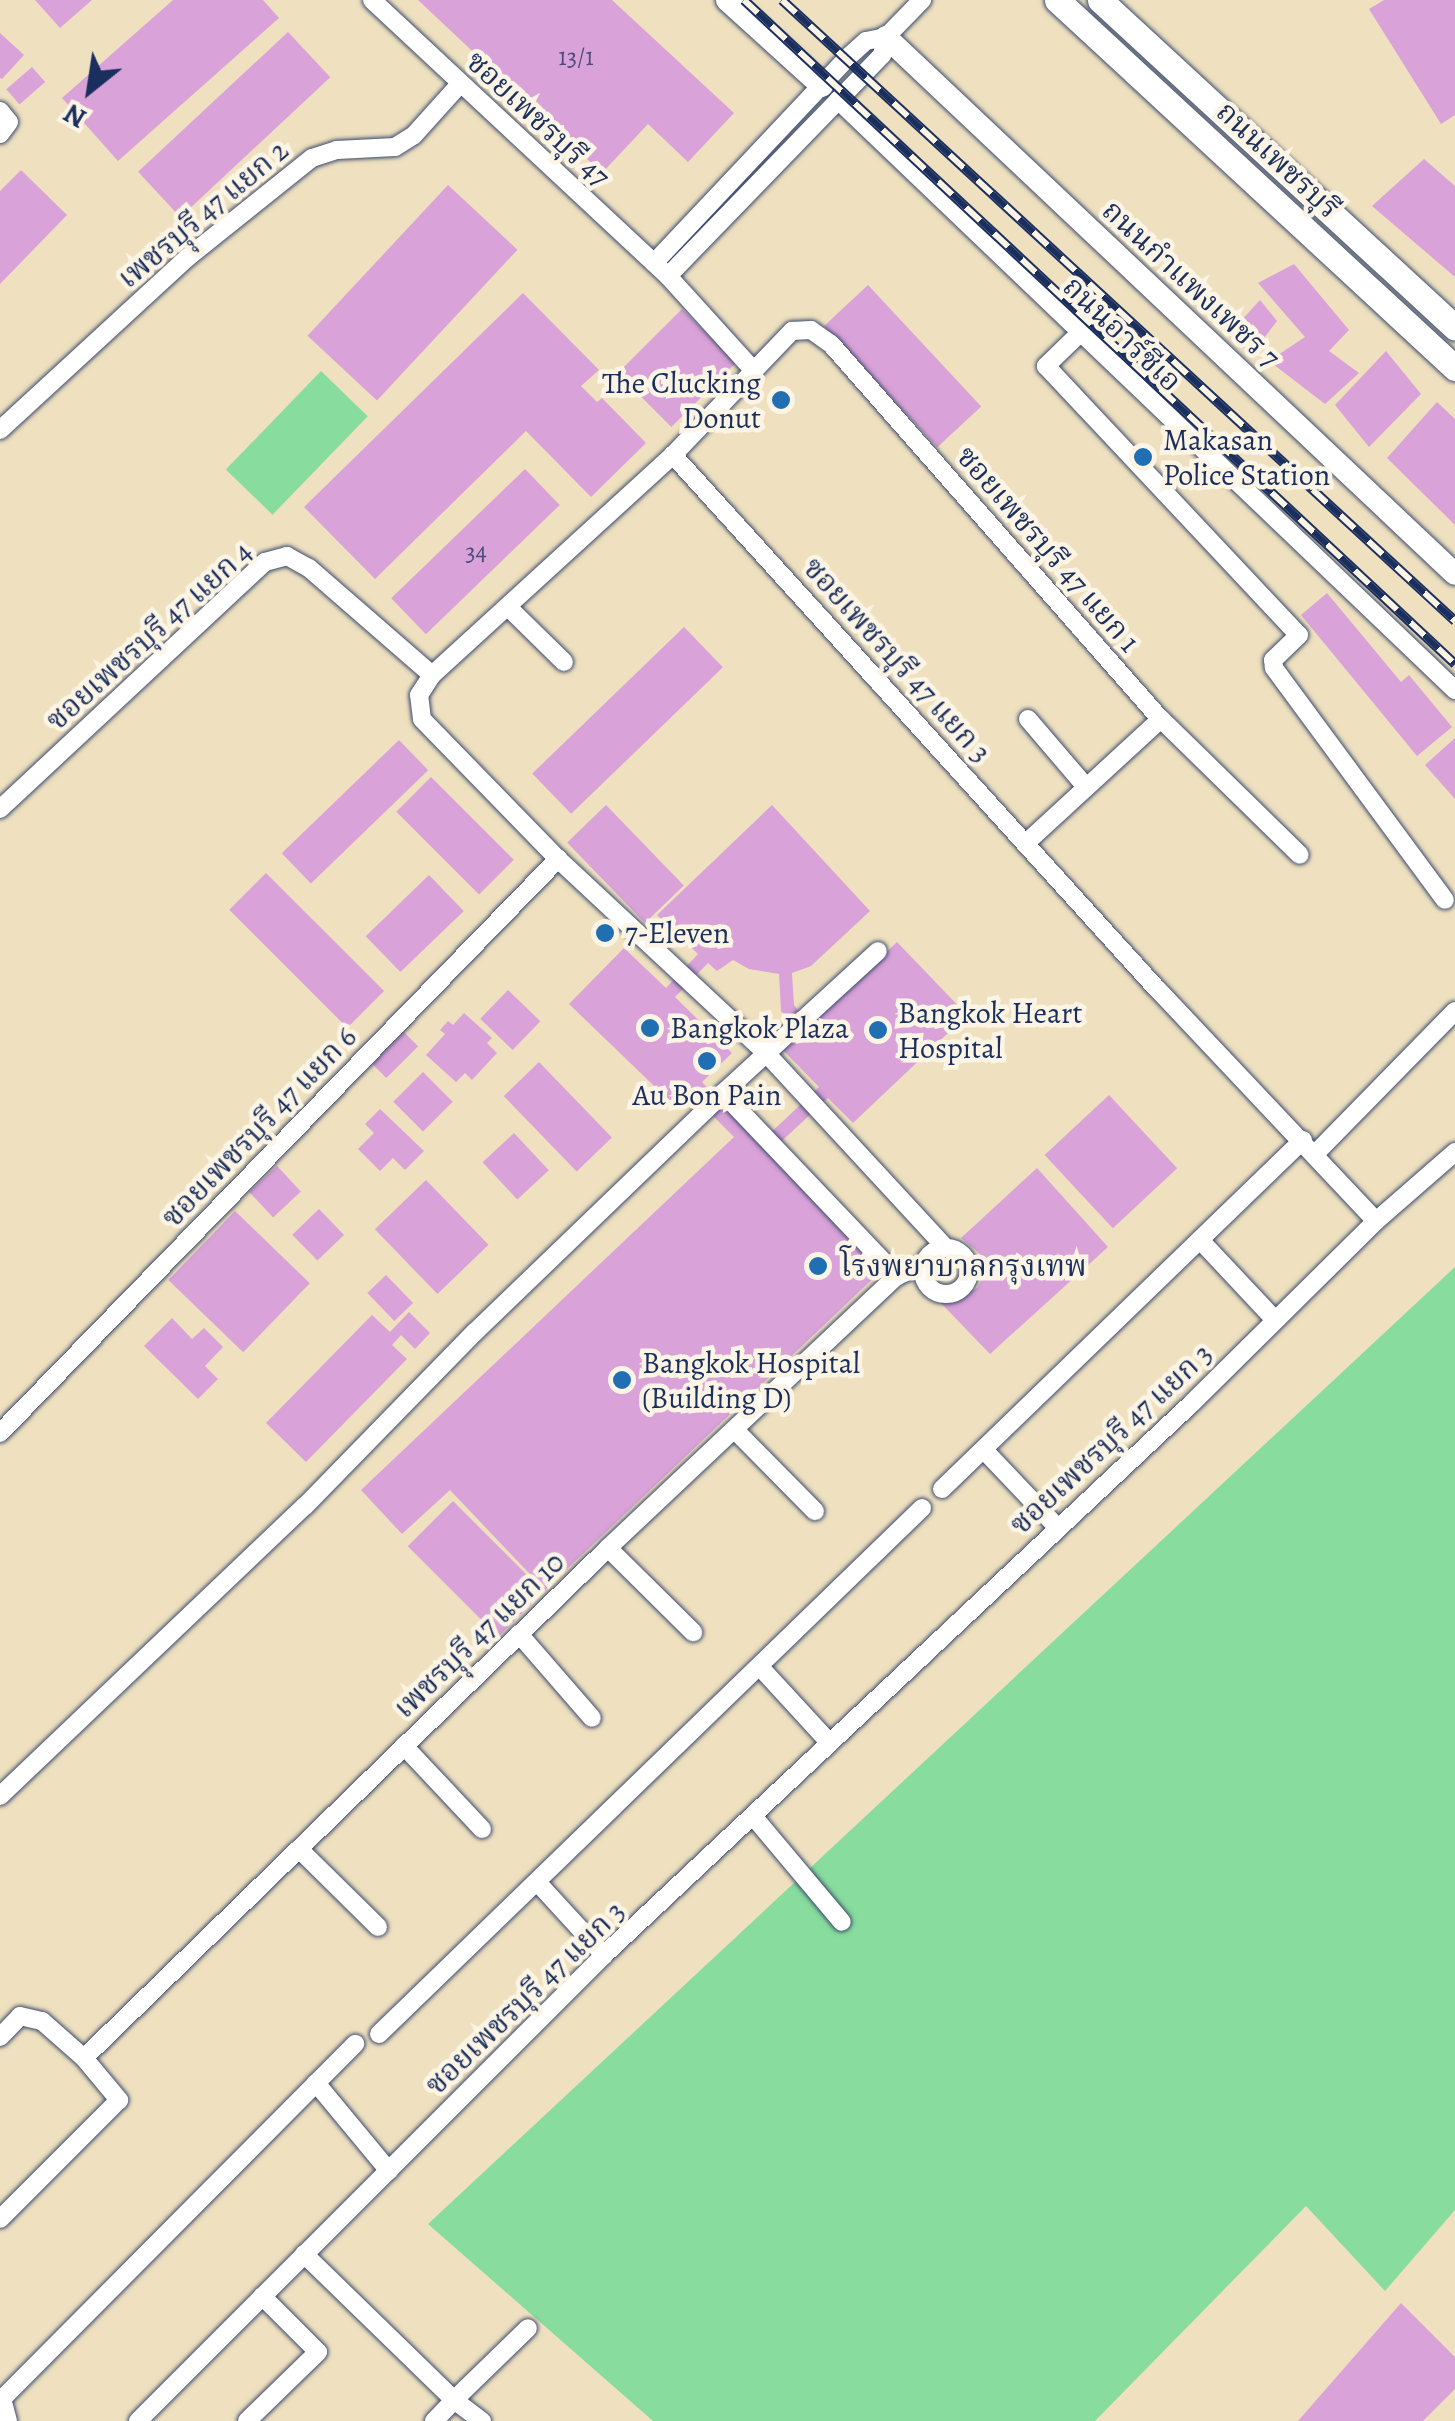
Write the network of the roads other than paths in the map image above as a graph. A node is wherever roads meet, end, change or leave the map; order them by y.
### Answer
1 (372, 0) edge
2 (727, 0) edge
3 (922, 0) edge
4 (1057, 0) edge
5 (1100, 0) edge
6 (886, 37) junction
7 (460, 84) junction
8 (830, 93) junction
9 (0, 111) edge
10 (0, 134) edge
11 (758, 155) junction
12 (772, 168) junction
13 (661, 270) junction
14 (1455, 328) edge
15 (1081, 332) junction
16 (1455, 368) edge
17 (754, 371) junction
18 (0, 430) edge
19 (674, 455) junction
20 (1455, 574) edge
21 (509, 608) junction
22 (564, 662) dead end
23 (432, 675) junction
24 (1455, 690) edge
25 (1028, 719) dead end
26 (1161, 719) junction
27 (1086, 787) junction
28 (0, 809) edge
29 (1026, 843) junction
30 (1300, 856) dead end
31 (558, 859) junction
32 (1445, 900) dead end
33 (878, 951) dead end
34 (1455, 1011) edge
35 (766, 1052) junction
36 (723, 1093) junction
37 (1309, 1147) junction
38 (1455, 1152) edge
39 (1376, 1222) junction
40 (1200, 1240) junction
41 (946, 1248) junction
42 (923, 1265) junction
43 (897, 1276) junction
44 (1275, 1320) junction
45 (736, 1430) junction
46 (0, 1433) edge
47 (984, 1450) junction
48 (942, 1490) dead end
49 (922, 1508) dead end
50 (815, 1511) dead end
51 (1057, 1527) junction
52 (608, 1548) junction
53 (694, 1632) dead end
54 (519, 1634) junction
55 (760, 1666) junction
56 (592, 1718) dead end
57 (829, 1742) junction
58 (404, 1746) junction
59 (0, 1796) edge
60 (753, 1816) junction
61 (482, 1829) dead end
62 (299, 1849) junction
63 (538, 1883) junction
64 (842, 1922) dead end
65 (378, 1927) dead end
66 (604, 1955) junction
67 (379, 2034) dead end
68 (0, 2038) edge
69 (355, 2044) dead end
70 (84, 2058) junction
71 (316, 2084) junction
72 (388, 2171) junction
73 (0, 2218) edge
74 (304, 2254) junction
75 (262, 2296) junction
76 (528, 2328) dead end
77 (454, 2400) junction
78 (8, 2421) edge
79 (138, 2421) edge
80 (247, 2421) edge
81 (434, 2421) edge
82 (482, 2421) edge

1 - 7 street, ซอยเพชรบุรี 47
2 - 8 street
3 - 6 street
4 - 16 main road, ถนนเพชรบุรี
5 - 14 main road, ถนนเพชรบุรี
6 - 8 street
6 - 20 street, ถนนกำแพงเพชร 7
7 - 13 street, ซอยเพชรบุรี 47
7 - 18 street, เพชรบุุรี 47 แยก 2
8 - 11 street
8 - 12 street
8 - 15 street, ถนนอาร์ซีเอ
9 - 10 street
11 - 12 street
11 - 13 street
12 - 13 street
13 - 17 street, ซอยเพชรบุรี 47
15 - 24 street, ถนนอาร์ซีเอ
15 - 32 street
17 - 19 street
17 - 26 street, ซอยเพชรบุรี 47 แยก 1
19 - 21 street
19 - 29 street, ซอยเพชรบุรี 47 แยก 3
21 - 22 street
21 - 23 street
23 - 28 street, ซอยเพชรบุรี 47 แยก 4
23 - 31 street
25 - 27 street
26 - 27 street
26 - 30 street, ซอยเพชรบุรี 47 แยก 1
27 - 29 street
29 - 37 street, ซอยเพชรบุรี 47 แยก 3
31 - 35 street
31 - 46 street, ซอยเพชรบุรี 47 แยก 6
33 - 35 street
34 - 37 street
35 - 36 street
35 - 41 street
36 - 43 street
36 - 59 street
37 - 39 street, ซอยเพชรบุรี 47 แยก 3
37 - 40 street
38 - 39 street
39 - 44 street, ซอยเพชรบุรี 47 แยก 3
40 - 44 street
40 - 47 street
41 - 42 street
41 - 42 street
42 - 43 street, เพชรบุุรี 47 แยก 10
43 - 45 street, เพชรบุุรี 47 แยก 10
44 - 51 street, ซอยเพชรบุรี 47 แยก 3
45 - 50 street
45 - 52 street, เพชรบุุรี 47 แยก 10
47 - 48 street
47 - 51 street
49 - 55 street
51 - 57 street, ซอยเพชรบุรี 47 แยก 3
52 - 53 street
52 - 54 street, เพชรบุุรี 47 แยก 10
54 - 56 street
54 - 58 street, เพชรบุุรี 47 แยก 10
55 - 57 street
55 - 63 street
57 - 60 street, ซอยเพชรบุรี 47 แยก 3
58 - 61 street
58 - 62 street, เพชรบุุรี 47 แยก 10
60 - 64 street
60 - 66 street, ซอยเพชรบุรี 47 แยก 3
62 - 65 street
62 - 70 street, เพชรบุุรี 47 แยก 10
63 - 66 street
63 - 67 street
66 - 72 street, ซอยเพชรบุรี 47 แยก 3
68 - 70 street
69 - 71 street
70 - 73 street
71 - 72 street
71 - 78 street
72 - 74 street, ซอยเพชรบุรี 47 แยก 3
74 - 75 street, ซอยเพชรบุรี 47 แยก 3
74 - 77 street
75 - 79 street, ซอยเพชรบุรี 47 แยก 3
75 - 80 street
76 - 77 street
77 - 81 street
77 - 82 street

